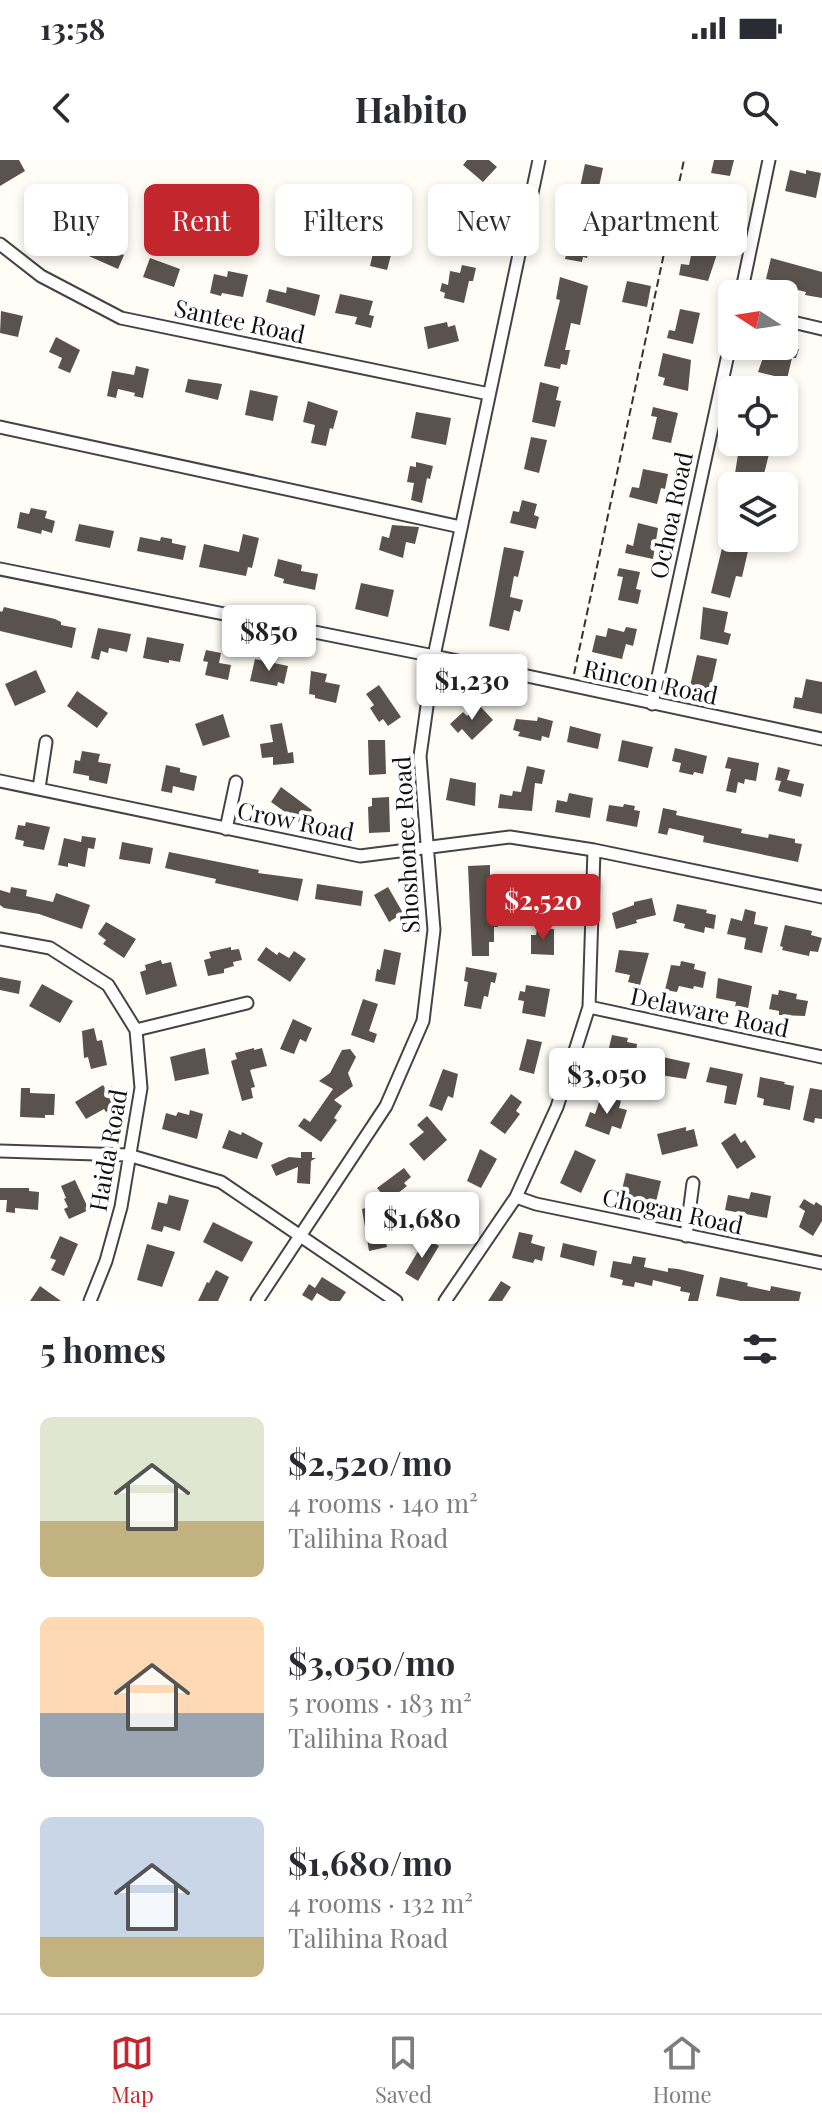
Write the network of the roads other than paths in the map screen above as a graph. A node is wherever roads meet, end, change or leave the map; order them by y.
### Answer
1 (539, 160) edge
2 (769, 160) edge
3 (0, 244) edge
4 (744, 280) edge
5 (798, 323) edge
6 (822, 329) edge
7 (727, 360) edge
8 (489, 394) junction
9 (0, 427) edge
10 (461, 527) junction
11 (0, 569) edge
12 (434, 656) junction
13 (652, 704) junction
14 (822, 739) edge
15 (46, 742) dead end
16 (0, 781) edge
17 (236, 782) dead end
18 (39, 788) junction
19 (226, 829) junction
20 (426, 847) junction
21 (594, 850) junction
22 (822, 897) edge
23 (0, 939) edge
24 (247, 1003) dead end
25 (589, 1007) junction
26 (136, 1030) junction
27 (822, 1057) edge
28 (0, 1151) edge
29 (128, 1155) junction
30 (693, 1183) dead end
31 (516, 1197) junction
32 (301, 1236) junction
33 (686, 1236) junction
34 (822, 1263) edge
35 (90, 1301) edge
36 (257, 1301) edge
37 (396, 1301) edge
38 (445, 1301) edge

1 - 8 street, Shoshonee Road
2 - 4 street
3 - 8 street, Santee Road
5 - 6 street
7 - 13 street, Ochoa Road
8 - 10 street, Shoshonee Road
9 - 10 street
10 - 12 street, Shoshonee Road
11 - 12 street, Rincon Road
12 - 13 street, Rincon Road
12 - 20 street, Shoshonee Road
13 - 14 street, Rincon Road
15 - 18 street
16 - 18 street, Crow Road
17 - 19 street
18 - 19 street, Crow Road
19 - 20 street, Crow Road
20 - 21 street, Crow Road
20 - 32 street, Shoshonee Road
21 - 22 street, Crow Road
21 - 25 street
23 - 26 street, Haida Road
24 - 26 street
25 - 27 street, Delaware Road
25 - 31 street
26 - 29 street, Haida Road
28 - 29 street
29 - 32 street
29 - 35 street, Haida Road
30 - 33 street
31 - 33 street, Chogan Road
31 - 38 street
32 - 36 street, Shoshonee Road
32 - 37 street
33 - 34 street, Chogan Road

